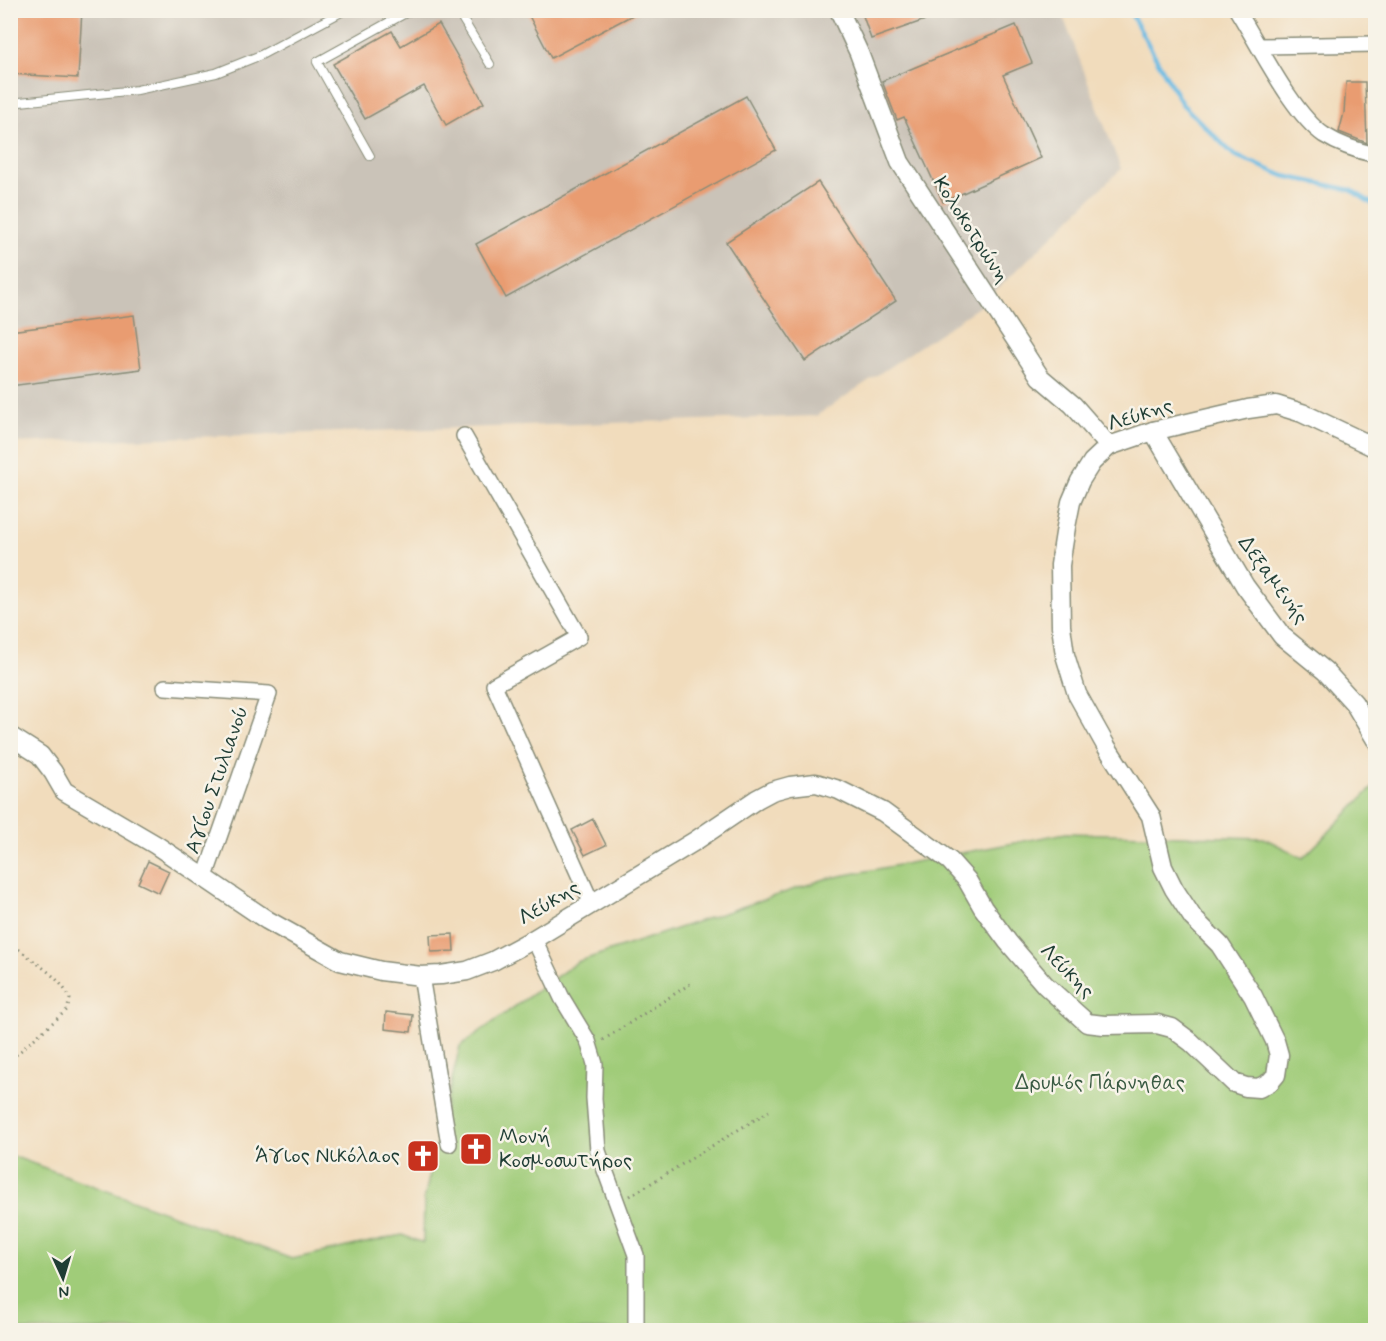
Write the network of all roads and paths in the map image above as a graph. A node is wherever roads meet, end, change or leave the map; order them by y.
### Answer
1 (345, 10) edge
2 (411, 10) edge
3 (457, 10) edge
4 (839, 10) edge
5 (1238, 10) edge
6 (1376, 44) edge
7 (1260, 46) junction
8 (490, 64) dead end
9 (10, 103) edge
10 (1376, 155) edge
11 (370, 156) dead end
12 (1154, 431) junction
13 (464, 436) dead end
14 (1109, 446) junction
15 (1376, 448) edge
16 (165, 687) dead end
17 (10, 736) edge
18 (1376, 740) edge
19 (205, 877) junction
20 (592, 904) junction
21 (534, 939) junction
22 (10, 941) edge
23 (421, 976) junction
24 (690, 984) dead end
25 (590, 1048) junction
26 (10, 1060) edge
27 (770, 1111) dead end
28 (449, 1144) dead end
29 (616, 1204) junction
30 (636, 1330) edge

1 - 9 lane
2 - 11 lane
3 - 8 lane
4 - 14 street, Κολοκοτρώνη
5 - 7 street
6 - 7 street
7 - 10 street
12 - 14 street, Λεύκης
12 - 15 street, Λεύκης
12 - 18 street, Δεξαμενής
13 - 20 street
14 - 20 street, Λεύκης
16 - 19 street, Αγίου Στυλιανού
17 - 19 street, Λεύκης
19 - 23 street, Λεύκης
20 - 21 street, Λεύκης
21 - 23 street, Λεύκης
21 - 25 street
22 - 26 path
23 - 28 street
24 - 25 path
25 - 29 street
27 - 29 path
29 - 30 street

